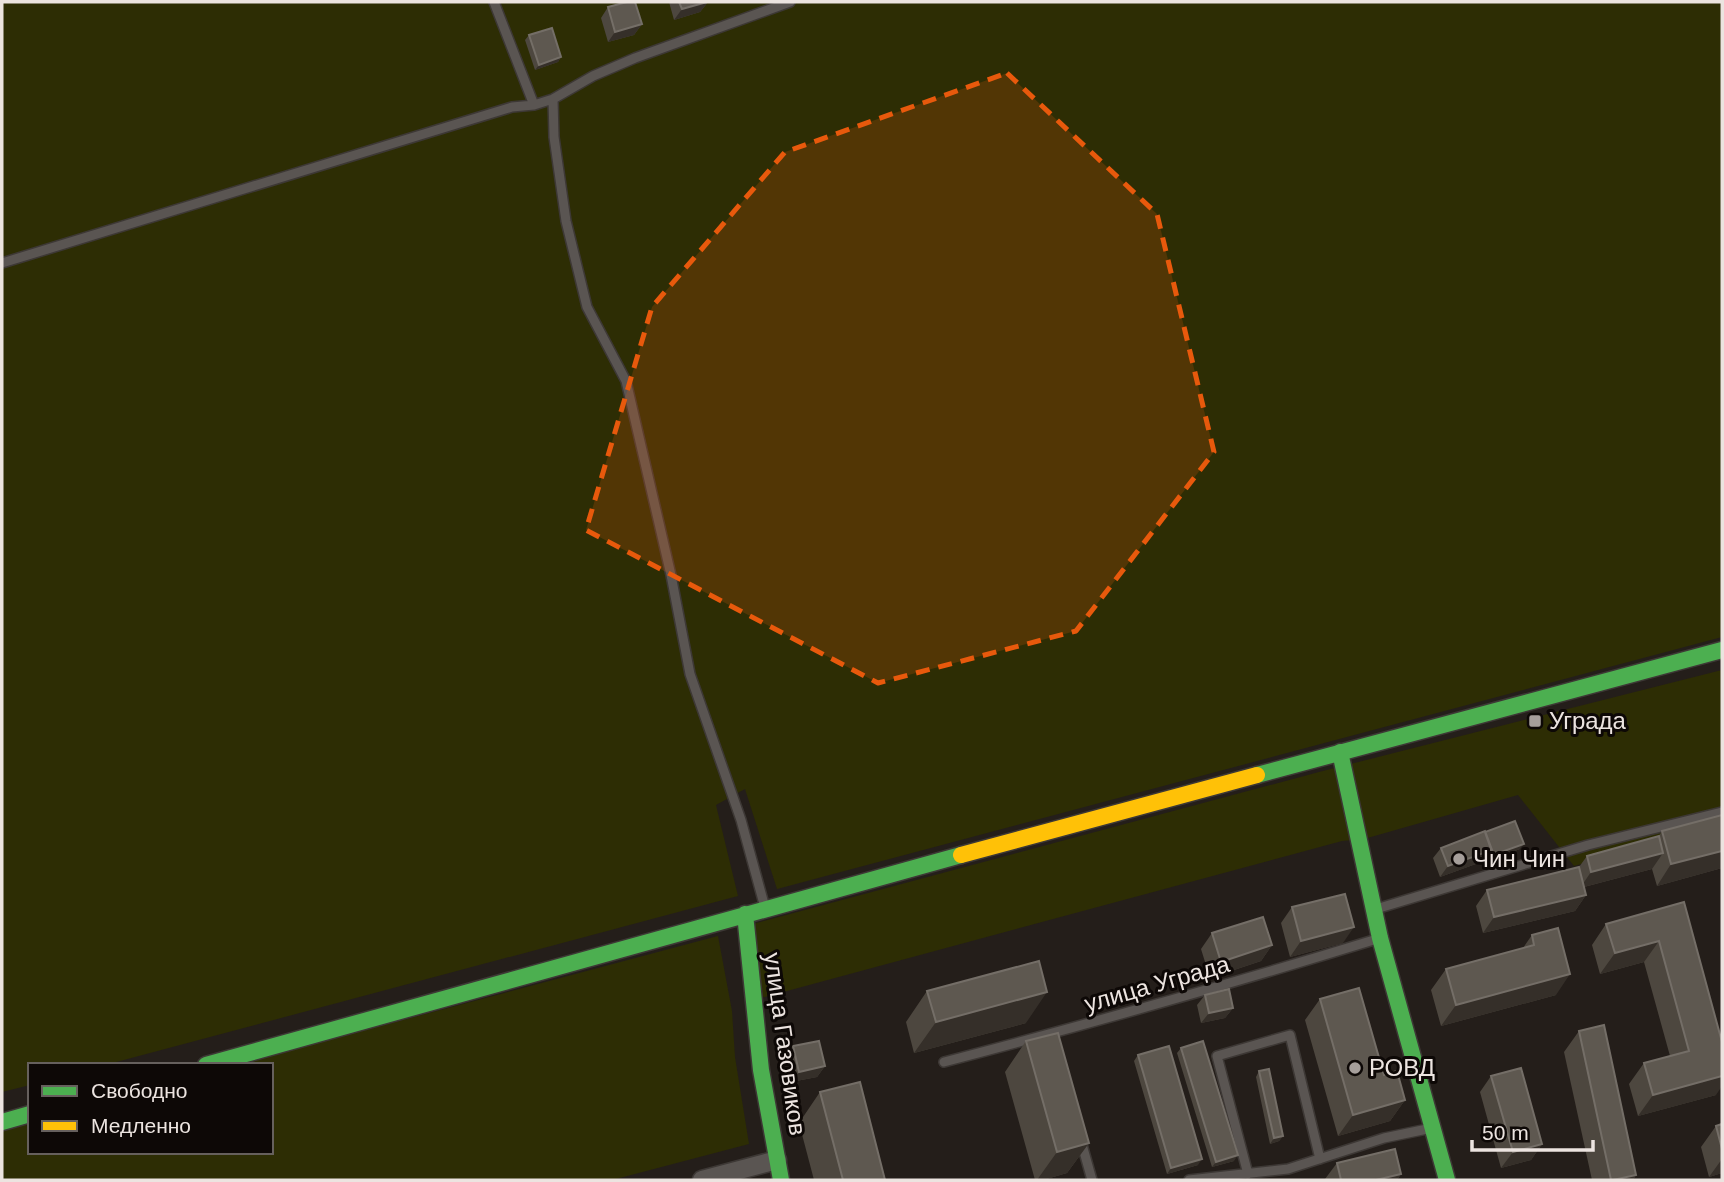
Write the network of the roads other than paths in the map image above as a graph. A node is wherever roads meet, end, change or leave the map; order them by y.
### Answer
1 (494, 2) edge
2 (790, 2) edge
3 (553, 99) junction
4 (534, 105) junction
5 (2, 263) edge
6 (1722, 650) edge
7 (1340, 752) junction
8 (1722, 812) edge
9 (766, 909) junction
10 (1374, 909) junction
11 (745, 914) junction
12 (1380, 938) junction
13 (1052, 1034) junction
14 (1056, 1047) edge
15 (944, 1062) dead end
16 (213, 1063) edge
17 (28, 1115) edge
18 (2, 1122) edge
19 (1077, 1127) edge
20 (1433, 1128) junction
21 (1320, 1159) junction
22 (777, 1160) junction
23 (1248, 1174) junction
24 (702, 1180) edge
25 (781, 1180) edge
26 (1092, 1180) edge
27 (1189, 1180) edge
28 (1447, 1180) edge

1 - 4 lane
2 - 3 lane
3 - 4 lane
3 - 9 lane
4 - 5 lane
6 - 7 main road
7 - 9 main road
7 - 10 main road
8 - 10 lane
9 - 11 main road
10 - 12 main road
11 - 16 main road
11 - 22 main road, улица Газовиков
12 - 13 lane, улица Уграда
12 - 20 main road
13 - 14 lane
13 - 15 lane, улица Уграда
17 - 18 main road
19 - 26 lane
20 - 21 lane
20 - 28 main road
21 - 23 lane
21 - 23 lane
22 - 24 street
22 - 25 main road, улица Газовиков
23 - 27 lane

